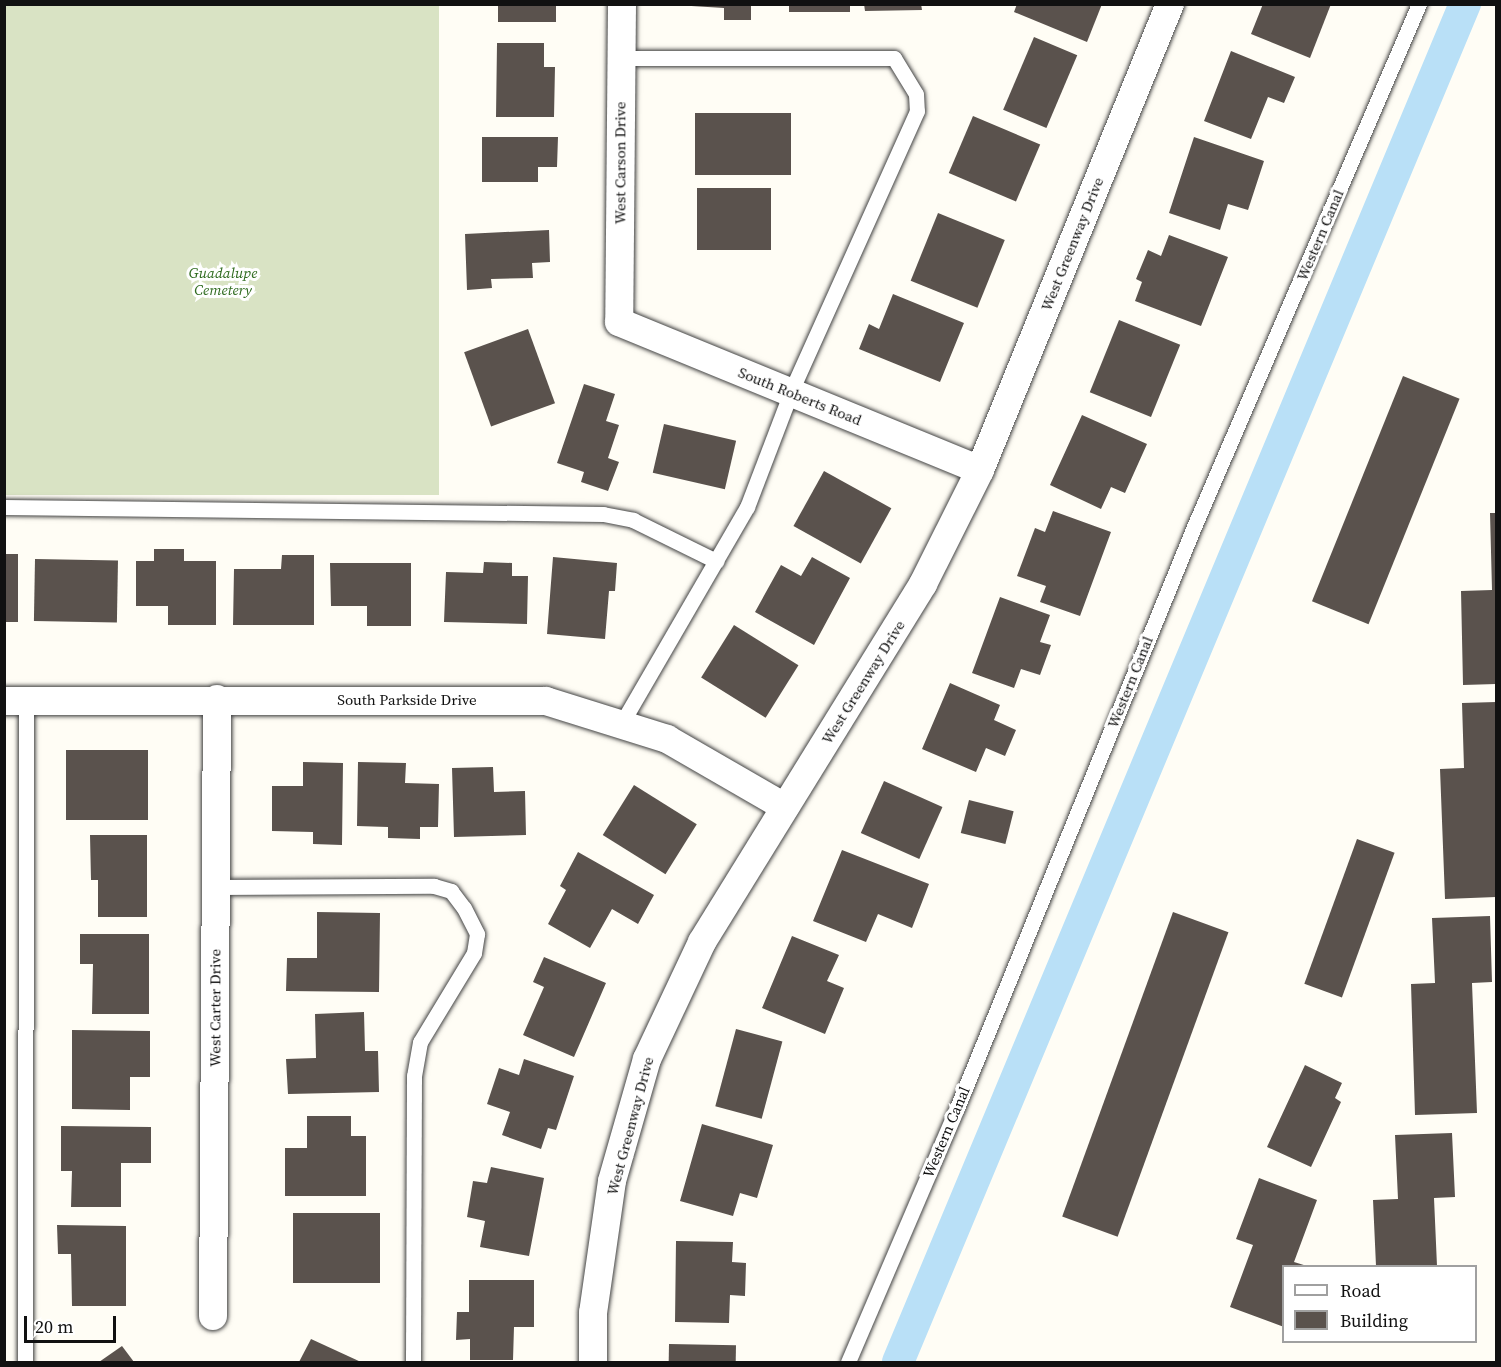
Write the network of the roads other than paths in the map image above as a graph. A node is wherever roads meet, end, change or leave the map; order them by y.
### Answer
1 (621, 4) edge
2 (1170, 4) edge
3 (1419, 4) edge
4 (621, 58) junction
5 (619, 321) joint
6 (791, 392) junction
7 (980, 470) junction
8 (4, 507) edge
9 (716, 561) junction
10 (217, 699) junction
11 (15, 701) edge
12 (622, 723) junction
13 (785, 807) junction
14 (216, 887) junction
15 (213, 1316) dead end
16 (25, 1362) edge
17 (413, 1362) edge
18 (593, 1362) edge
19 (848, 1362) edge

1 - 4 street, West Carson Drive
2 - 7 street, West Greenway Drive
3 - 19 lane, Western Canal
4 - 5 street, West Carson Drive
4 - 6 lane
5 - 6 street, South Roberts Road
6 - 7 street, South Roberts Road
6 - 9 lane
7 - 13 street, West Greenway Drive
8 - 9 lane
9 - 12 lane
10 - 11 street, South Parkside Drive
10 - 12 street, South Parkside Drive
10 - 14 street, West Carter Drive
11 - 16 lane
12 - 13 street, South Parkside Drive
13 - 18 street, West Greenway Drive
14 - 15 street, West Carter Drive
14 - 17 lane

